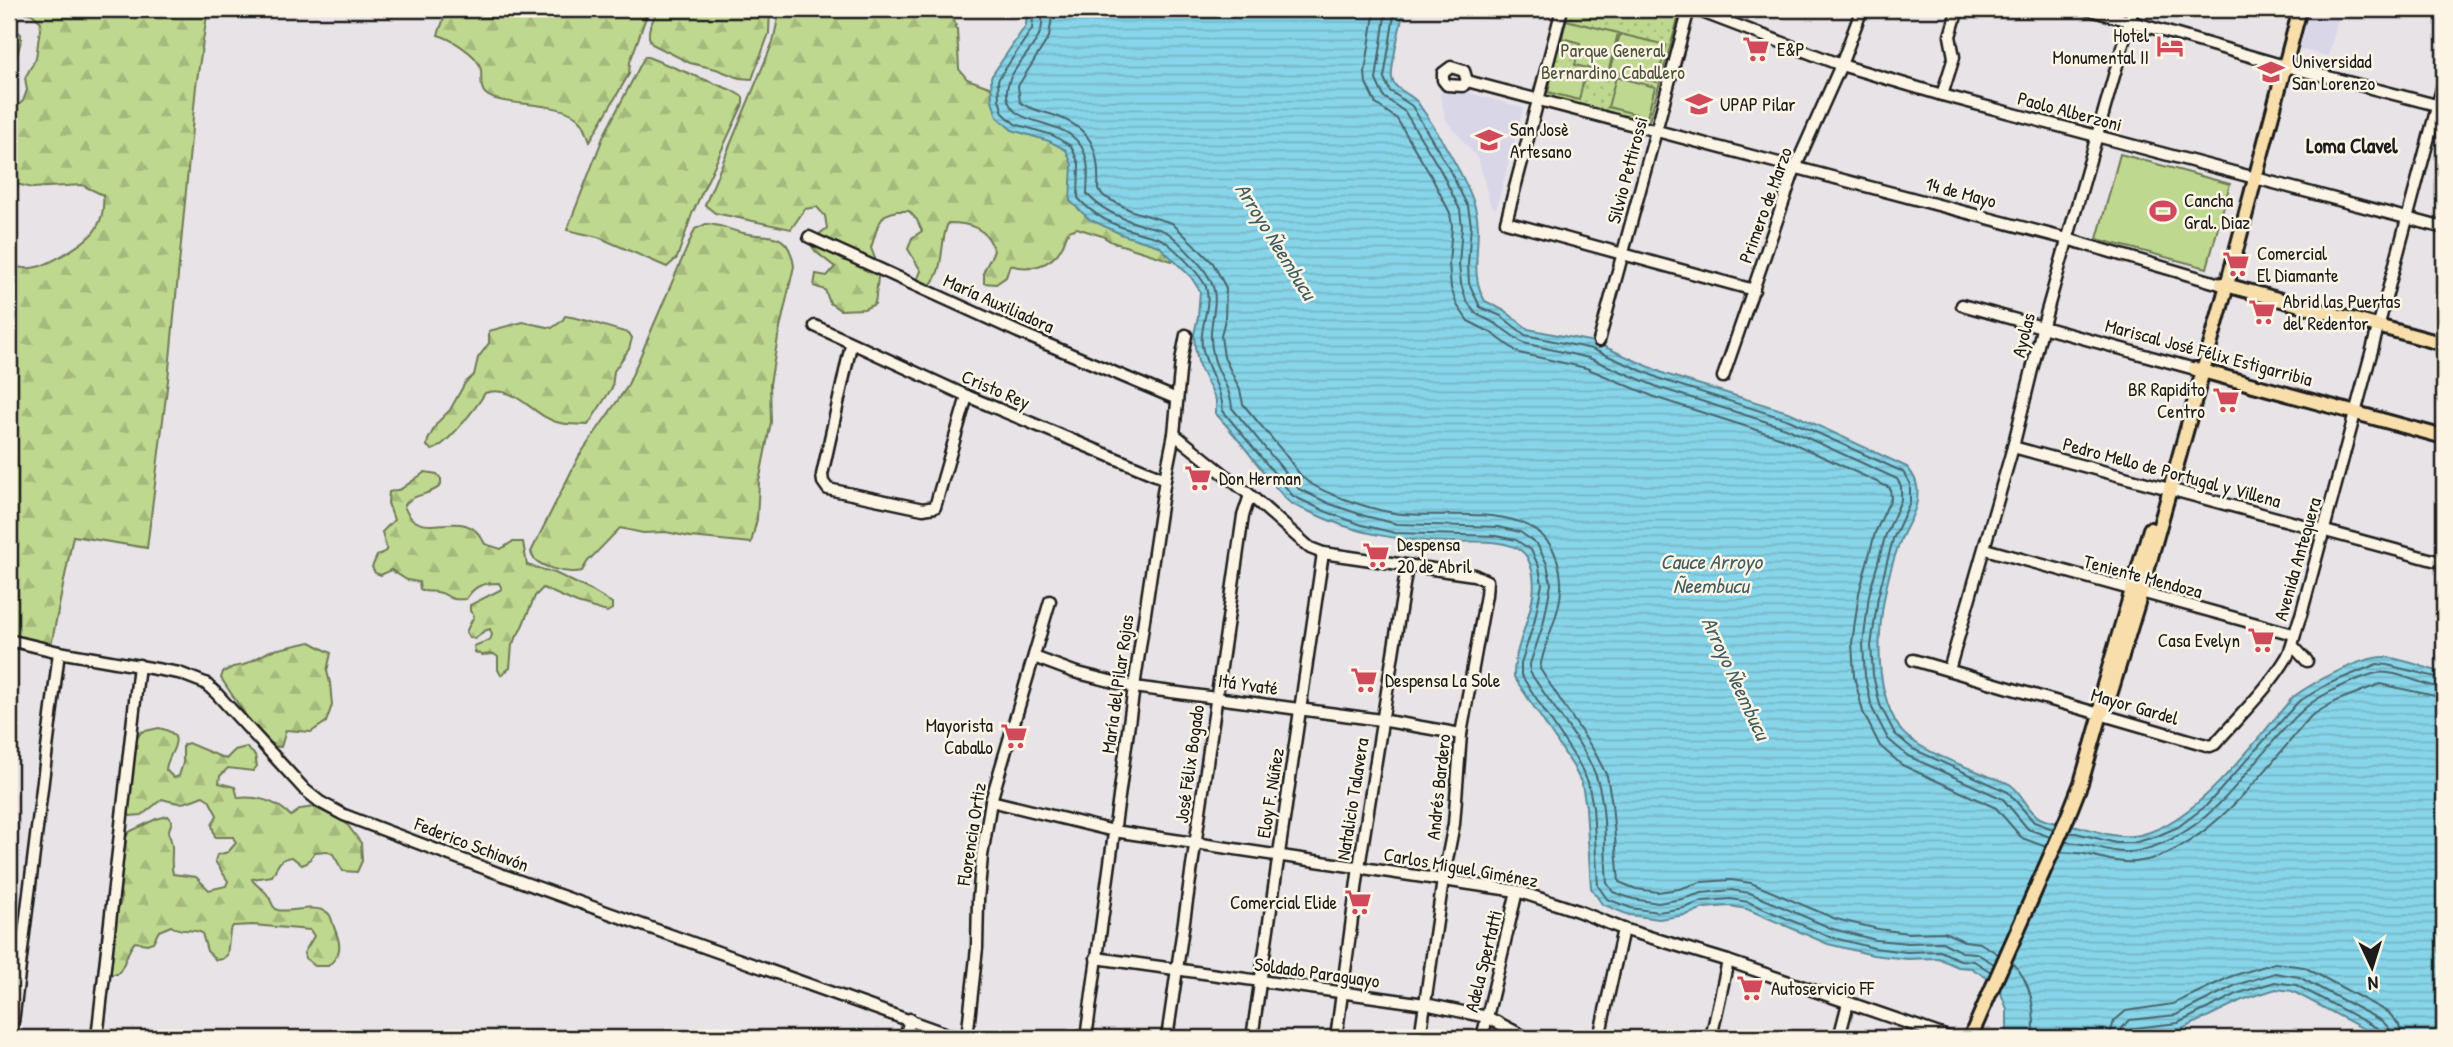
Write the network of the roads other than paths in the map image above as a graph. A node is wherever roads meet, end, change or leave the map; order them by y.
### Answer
1 (1562, 9) edge
2 (1691, 9) edge
3 (1862, 9) edge
4 (1958, 9) edge
5 (2087, 9) edge
6 (2133, 9) edge
7 (2293, 9) edge
8 (2300, 9) edge
9 (2129, 22) junction
10 (1841, 65) junction
11 (2281, 65) junction
12 (2444, 81) edge
13 (1467, 82) dead end
14 (1942, 95) junction
15 (1538, 100) junction
16 (2442, 105) edge
17 (1656, 131) junction
18 (2097, 135) junction
19 (1795, 168) junction
20 (2251, 178) junction
21 (2409, 219) junction
22 (2444, 228) edge
23 (808, 237) dead end
24 (2067, 239) junction
25 (1622, 256) junction
26 (2223, 285) junction
27 (1754, 290) junction
28 (1962, 304) dead end
29 (2043, 325) junction
30 (815, 326) dead end
31 (2380, 327) junction
32 (1186, 335) dead end
33 (1599, 341) dead end
34 (2444, 344) edge
35 (851, 345) junction
36 (2199, 370) junction
37 (1723, 377) dead end
38 (967, 396) junction
39 (1177, 399) junction
40 (2358, 412) junction
41 (1174, 433) junction
42 (2444, 437) edge
43 (2013, 447) junction
44 (1165, 480) junction
45 (2166, 489) junction
46 (1250, 495) junction
47 (2326, 531) junction
48 (1985, 549) junction
49 (1323, 554) junction
50 (2444, 563) edge
51 (1407, 566) junction
52 (2136, 592) junction
53 (1050, 601) dead end
54 (2293, 634) junction
55 (9, 640) edge
56 (2293, 646) junction
57 (58, 652) junction
58 (1034, 657) junction
59 (1913, 660) dead end
60 (2307, 661) dead end
61 (139, 665) junction
62 (1949, 670) junction
63 (1134, 687) junction
64 (1216, 697) junction
65 (1300, 709) junction
66 (2101, 714) junction
67 (1381, 719) junction
68 (1461, 734) junction
69 (990, 801) junction
70 (1114, 831) junction
71 (1196, 844) junction
72 (1278, 856) junction
73 (1359, 867) junction
74 (1443, 880) junction
75 (1517, 891) junction
76 (1623, 929) junction
77 (1096, 958) junction
78 (1728, 961) junction
79 (1178, 970) junction
80 (1261, 981) junction
81 (1342, 995) junction
82 (1848, 1003) junction
83 (1424, 1004) junction
84 (1487, 1017) junction
85 (910, 1019) junction
86 (11, 1038) edge
87 (97, 1038) edge
88 (905, 1038) edge
89 (958, 1038) edge
90 (967, 1038) edge
91 (1086, 1038) edge
92 (1167, 1038) edge
93 (1252, 1038) edge
94 (1336, 1038) edge
95 (1420, 1038) edge
96 (1482, 1038) edge
97 (1527, 1038) edge
98 (1599, 1038) edge
99 (1711, 1038) edge
100 (1839, 1038) edge
101 (1951, 1038) edge
102 (1970, 1038) edge

1 - 15 street
2 - 10 street, Paolo Alberzoni
2 - 17 street, Silvio Pettirossi
3 - 10 street, Primero de Marzo
4 - 14 street
5 - 9 street
6 - 9 street, Ayolas
7 - 11 main road
8 - 11 main road
9 - 11 street
9 - 18 street, Ayolas
10 - 14 street, Paolo Alberzoni
10 - 19 street, Primero de Marzo
11 - 16 street
11 - 20 main road
12 - 16 street, Avenida Antequera
13 - 15 street, 14 de Mayo
14 - 18 street, Paolo Alberzoni
15 - 17 street, 14 de Mayo
15 - 25 street
16 - 21 street, Avenida Antequera
17 - 19 street, 14 de Mayo
17 - 25 street, Silvio Pettirossi
18 - 20 street, Paolo Alberzoni
18 - 24 street, Ayolas
19 - 24 street, 14 de Mayo
19 - 27 street, Primero de Marzo
20 - 21 street, Paolo Alberzoni
20 - 26 main road
21 - 22 street, Paolo Alberzoni
21 - 31 street, Avenida Antequera
23 - 39 street, María Auxiliadora
24 - 26 street, 14 de Mayo
24 - 29 street, Ayolas
25 - 27 street
25 - 33 street, Silvio Pettirossi
26 - 31 main road, 14 de Mayo
26 - 36 main road
27 - 37 street, Primero de Marzo
28 - 29 street, Mariscal José Félix Estigarribia
29 - 36 street, Mariscal José Félix Estigarribia
29 - 43 street, Ayolas
30 - 35 street, Cristo Rey
31 - 34 main road, 14 de Mayo
31 - 40 street, Avenida Antequera
32 - 39 street, María del Pilar Rojas
35 - 38 street, Cristo Rey
35 - 38 street
36 - 40 main road, Mariscal José Félix Estigarribia
36 - 45 main road
38 - 44 street, Cristo Rey
39 - 41 street, María del Pilar Rojas
40 - 42 main road, Mariscal José Félix Estigarribia
40 - 47 street, Avenida Antequera
41 - 44 street, María del Pilar Rojas
41 - 46 street
43 - 45 street, Pedro Mello de Portugal y Villena
43 - 48 street, Ayolas
44 - 63 street, María del Pilar Rojas
45 - 47 street, Pedro Mello de Portugal y Villena
45 - 52 main road
46 - 49 street
46 - 64 street, José Félix Bogado
47 - 50 street, Pedro Mello de Portugal y Villena
47 - 54 street, Avenida Antequera
48 - 52 street, Teniente Mendoza
48 - 62 street, Ayolas
49 - 51 street
49 - 65 street, Eloy F. Núñez
51 - 67 street, Natalicio Talavera
51 - 68 street, Andrés Bardero
52 - 54 street, Teniente Mendoza
52 - 66 main road
53 - 58 street, Florencia Ortiz
54 - 56 street
55 - 57 street, Federico Schiavón
56 - 60 street
56 - 66 street, Mayor Gardel
57 - 61 street, Federico Schiavón
57 - 86 street
58 - 63 street, Itá Yvaté
58 - 69 street, Florencia Ortiz
59 - 62 street, Mayor Gardel
61 - 85 street, Federico Schiavón
61 - 87 street
62 - 66 street, Mayor Gardel
63 - 64 street, Itá Yvaté
63 - 70 street, María del Pilar Rojas
64 - 65 street, Itá Yvaté
64 - 71 street, José Félix Bogado
65 - 67 street, Itá Yvaté
65 - 72 street, Eloy F. Núñez
66 - 102 main road
67 - 68 street, Itá Yvaté
67 - 73 street, Natalicio Talavera
68 - 74 street, Andrés Bardero
69 - 70 street, Carlos Miguel Giménez
69 - 90 street, Florencia Ortiz
70 - 71 street, Carlos Miguel Giménez
70 - 77 street, María del Pilar Rojas
71 - 72 street, Carlos Miguel Giménez
71 - 79 street, José Félix Bogado
72 - 73 street, Carlos Miguel Giménez
72 - 80 street, Eloy F. Núñez
73 - 74 street, Carlos Miguel Giménez
73 - 81 street, Natalicio Talavera
74 - 75 street, Carlos Miguel Giménez
74 - 83 street, Andrés Bardero
75 - 76 street, Carlos Miguel Giménez
75 - 84 street, Adela Spertatti
76 - 78 street, Carlos Miguel Giménez
76 - 98 street
77 - 79 street, Soldado Paraguayo
77 - 91 street, María del Pilar Rojas
78 - 82 street, Carlos Miguel Giménez
78 - 99 street
79 - 80 street, Soldado Paraguayo
79 - 92 street, José Félix Bogado
80 - 81 street, Soldado Paraguayo
80 - 93 street, Eloy F. Núñez
81 - 83 street, Soldado Paraguayo
81 - 94 street, Natalicio Talavera
82 - 100 street
82 - 101 street, Carlos Miguel Giménez
83 - 84 street, Soldado Paraguayo
83 - 95 street, Andrés Bardero
84 - 96 street, Adela Spertatti
84 - 97 street, Soldado Paraguayo
85 - 88 street
85 - 89 street, Federico Schiavón

